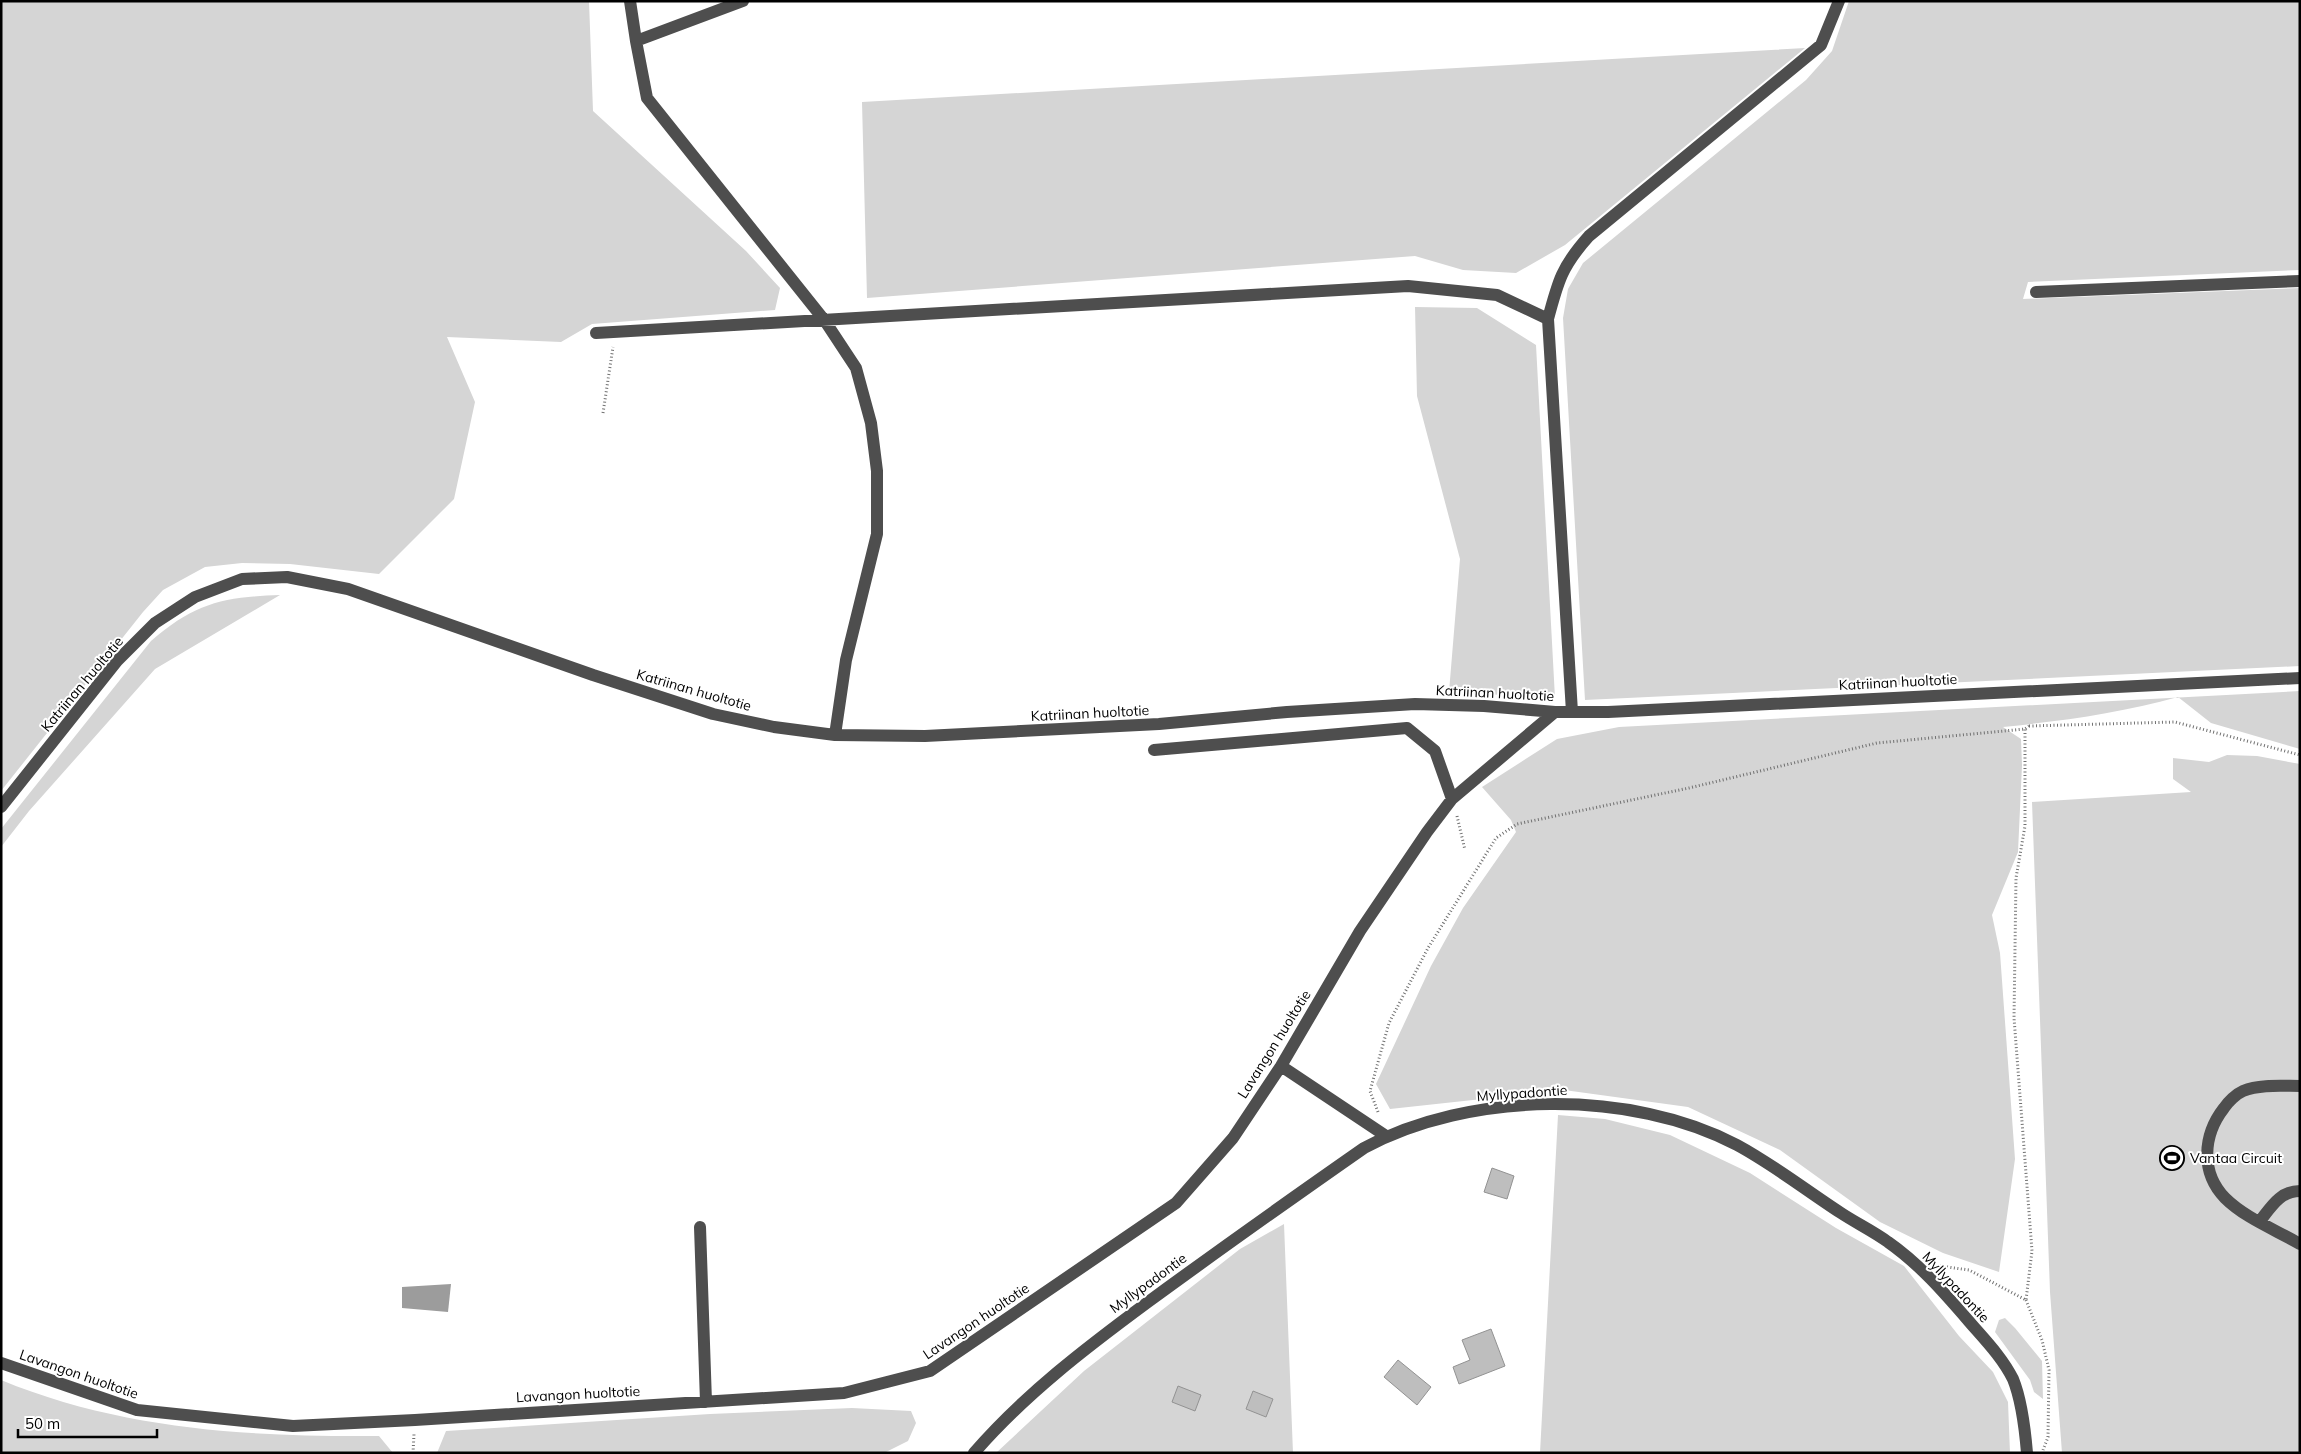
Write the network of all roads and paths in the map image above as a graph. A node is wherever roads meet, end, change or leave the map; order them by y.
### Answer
1 (630, 1) edge
2 (743, 1) edge
3 (1839, 1) edge
4 (636, 41) junction
5 (2300, 281) edge
6 (2036, 292) dead end
7 (1548, 319) junction
8 (825, 321) junction
9 (596, 333) dead end
10 (615, 333) junction
11 (603, 413) dead end
12 (2300, 678) edge
13 (1555, 712) junction
14 (1572, 712) junction
15 (2028, 727) junction
16 (835, 735) junction
17 (1154, 750) dead end
18 (2300, 755) edge
19 (1452, 799) junction
20 (1, 808) edge
21 (1465, 850) dead end
22 (1281, 1066) junction
23 (2300, 1086) edge
24 (1370, 1091) dead end
25 (1386, 1136) junction
26 (2300, 1191) edge
27 (2260, 1221) junction
28 (700, 1226) dead end
29 (2300, 1244) edge
30 (1944, 1266) dead end
31 (2026, 1300) junction
32 (1, 1363) edge
33 (706, 1402) junction
34 (974, 1453) edge
35 (2026, 1453) edge
36 (2042, 1453) edge

1 - 4 street
2 - 4 street
3 - 7 street
4 - 8 street
5 - 6 street
7 - 8 street
7 - 14 street
8 - 10 street
8 - 16 street
9 - 10 street
10 - 11 path
12 - 14 street, Katriinan huoltotie
13 - 14 street, Katriinan huoltotie
13 - 16 street, Katriinan huoltotie
13 - 19 street, Lavangon huoltotie
15 - 18 path
15 - 24 path
15 - 31 path
16 - 20 street, Katriinan huoltotie
17 - 19 street
19 - 21 path
19 - 22 street, Lavangon huoltotie
22 - 25 street
22 - 33 street, Lavangon huoltotie
23 - 27 street
25 - 34 street, Myllypadontie
25 - 35 street, Myllypadontie
26 - 27 street
27 - 29 street
28 - 33 street
30 - 31 path
31 - 36 path
32 - 33 street, Lavangon huoltotie

